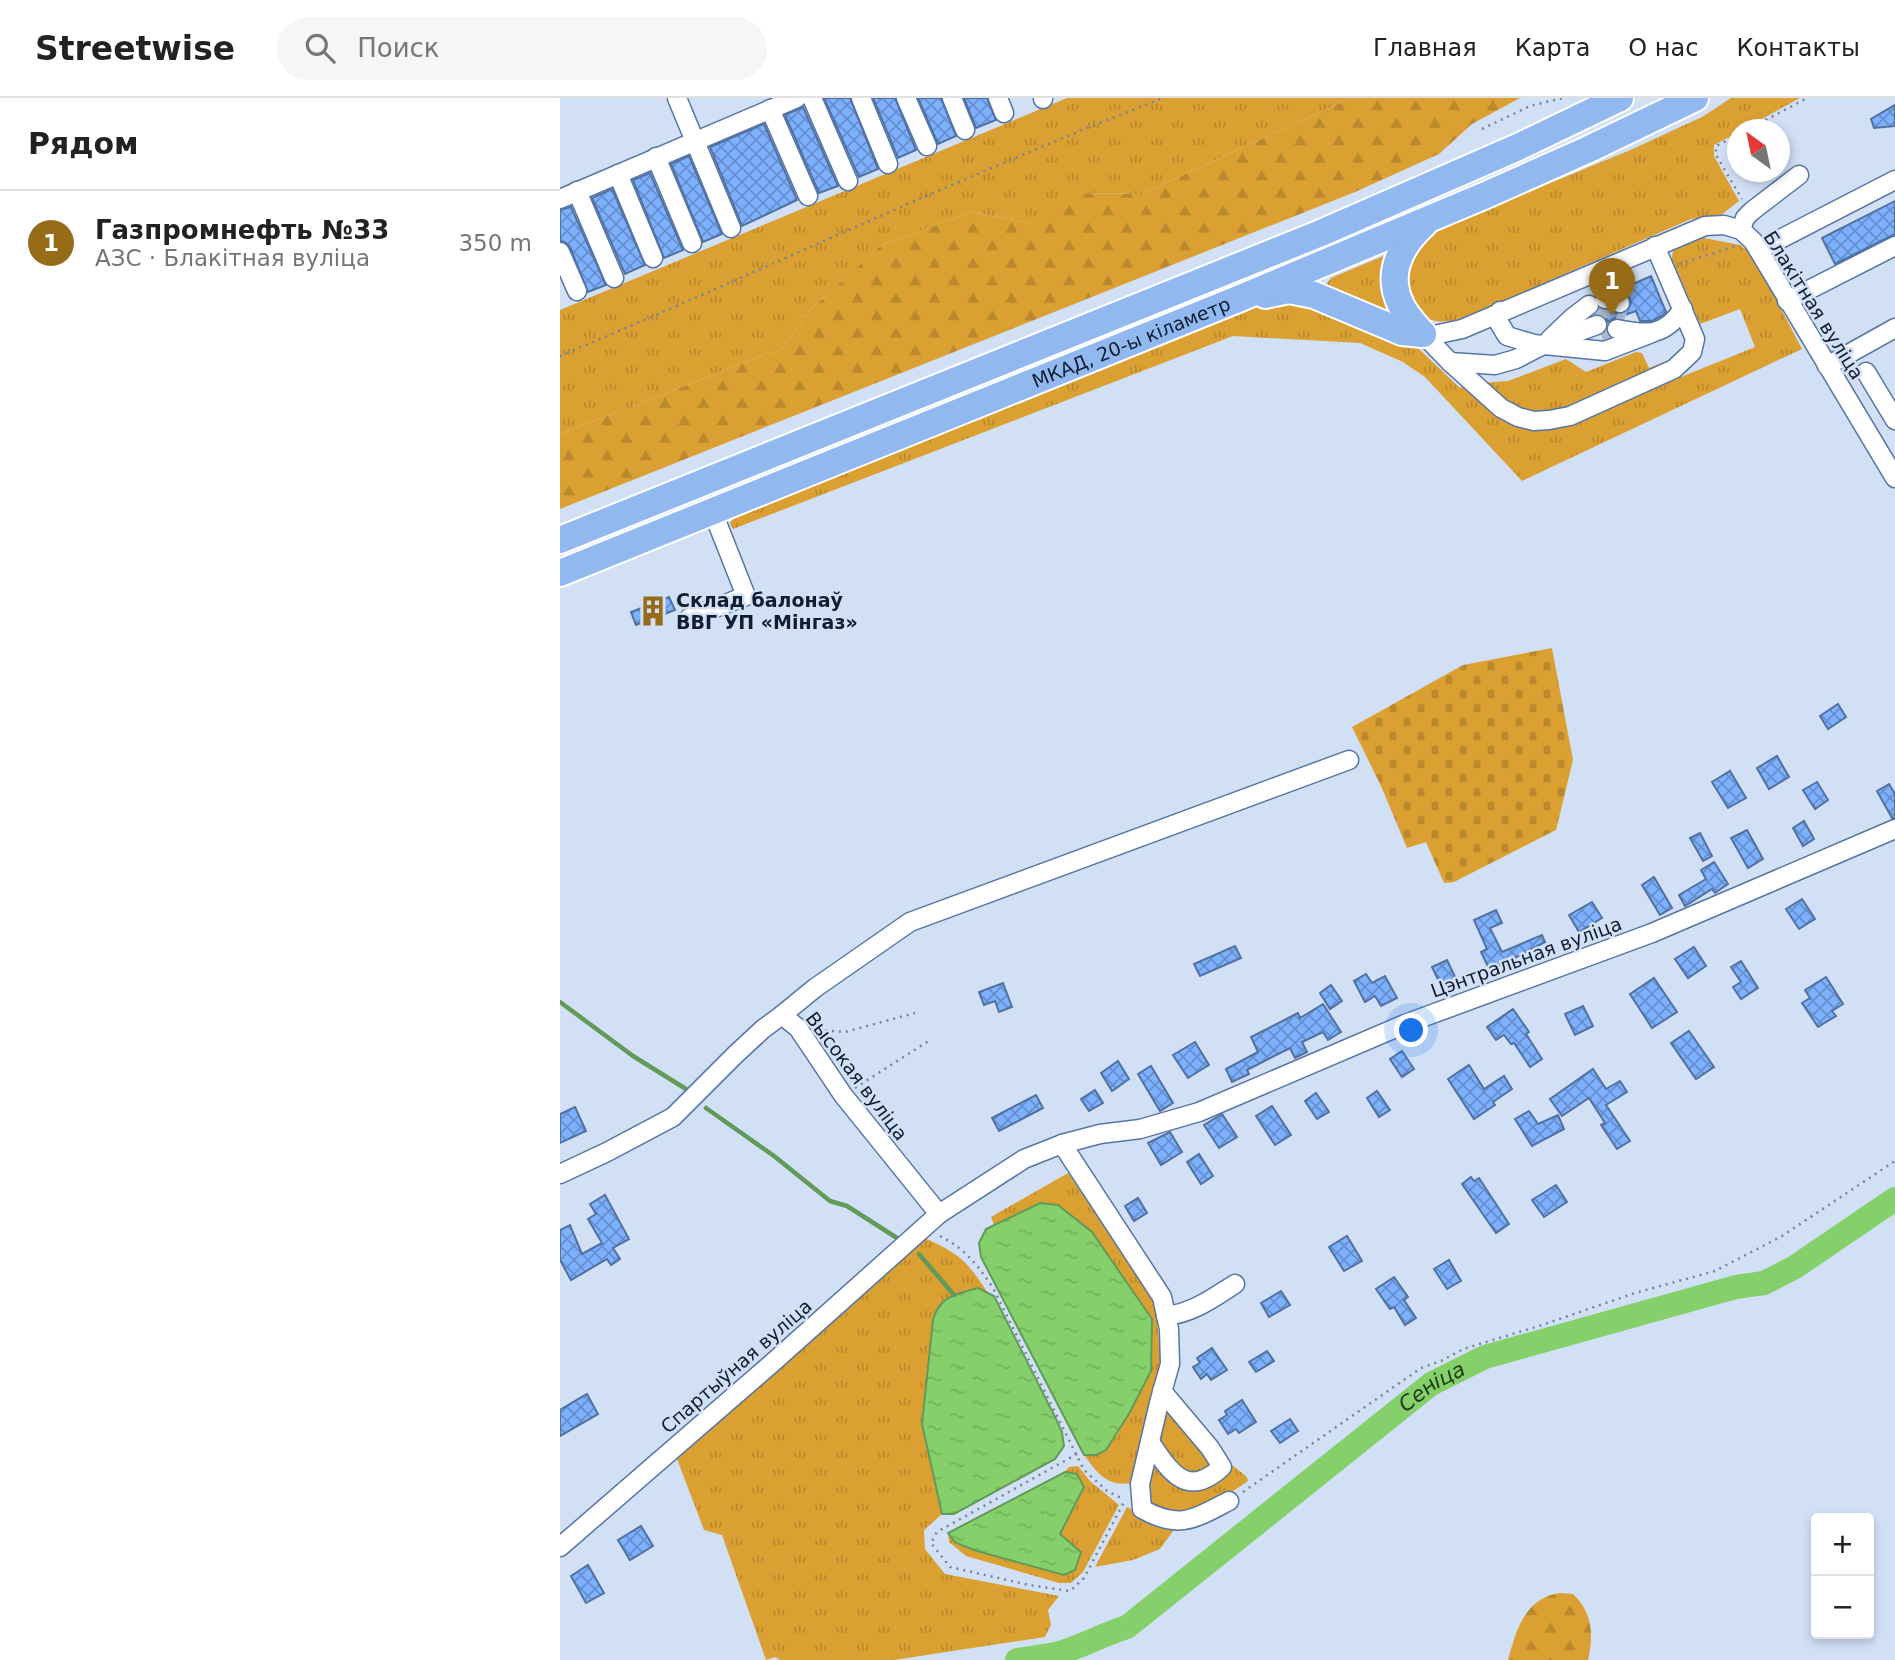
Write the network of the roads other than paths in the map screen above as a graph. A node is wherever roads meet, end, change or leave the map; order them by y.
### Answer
1 (677, 98) edge
2 (797, 98) edge
3 (812, 98) edge
4 (861, 98) edge
5 (906, 98) edge
6 (952, 98) edge
7 (1620, 98) edge
8 (1695, 98) edge
9 (770, 109) junction
10 (965, 130) dead end
11 (696, 140) junction
12 (927, 146) dead end
13 (656, 158) junction
14 (888, 164) dead end
15 (618, 174) junction
16 (1799, 175) dead end
17 (1895, 180) edge
18 (848, 181) dead end
19 (577, 191) junction
20 (808, 195) dead end
21 (560, 199) edge
22 (1434, 215) junction
23 (732, 228) dead end
24 (1751, 240) junction
25 (692, 243) dead end
26 (1655, 246) junction
27 (1895, 246) edge
28 (560, 252) edge
29 (653, 258) dead end
30 (614, 278) dead end
31 (578, 290) dead end
32 (1238, 299) junction
33 (1787, 301) junction
34 (1683, 309) junction
35 (1500, 311) junction
36 (1613, 319) junction
37 (1895, 328) edge
38 (1423, 334) junction
39 (1545, 344) junction
40 (1450, 362) junction
41 (1827, 366) junction
42 (1866, 372) dead end
43 (1895, 420) edge
44 (1888, 451) edge
45 (1895, 477) edge
46 (712, 510) junction
47 (560, 540) edge
48 (560, 573) edge
49 (689, 618) dead end
50 (1349, 760) dead end
51 (1895, 829) edge
52 (782, 1015) junction
53 (1062, 1144) junction
54 (560, 1174) edge
55 (932, 1220) junction
56 (1236, 1284) dead end
57 (1166, 1316) junction
58 (1162, 1391) junction
59 (1150, 1443) junction
60 (1229, 1501) road end
61 (560, 1547) edge

1 - 11 street
2 - 9 street
3 - 18 street
4 - 14 street
5 - 12 street
6 - 10 street
7 - 47 highway, МКАД, 20-ы кіламетр
8 - 22 highway, МКАД, 20-ы кіламетр
9 - 11 street
9 - 20 street
11 - 13 street
11 - 23 street
13 - 15 street
13 - 25 street
15 - 19 street
15 - 29 street
16 - 24 street
17 - 24 street
19 - 21 street
19 - 30 street
22 - 32 highway, МКАД, 20-ы кіламетр
22 - 38 highway
24 - 26 street, Блакітная вуліца
24 - 33 street, Блакітная вуліца
26 - 34 street
26 - 35 street, Блакітная вуліца
27 - 33 street
28 - 31 street
32 - 38 highway
32 - 46 highway, МКАД, 20-ы кіламетр
33 - 41 street, Блакітная вуліца
34 - 36 street
34 - 40 street
35 - 38 street, Блакітная вуліца
35 - 39 street
36 - 39 street
36 - 39 street
36 - 39 street
37 - 41 street
38 - 40 street
39 - 40 street
41 - 44 street, Блакітная вуліца
42 - 43 street
44 - 45 street, Блакітная вуліца
46 - 48 highway, МКАД, 20-ы кіламетр
46 - 49 street
50 - 52 street
51 - 53 street, Цэнтральная вуліца
52 - 54 street, Высокая вуліца
52 - 55 street, Высокая вуліца
53 - 55 street, Цэнтральная вуліца
53 - 57 street
55 - 61 street, Спартыўная вуліца
56 - 57 street
57 - 58 street
58 - 59 street
58 - 59 street
59 - 60 street

